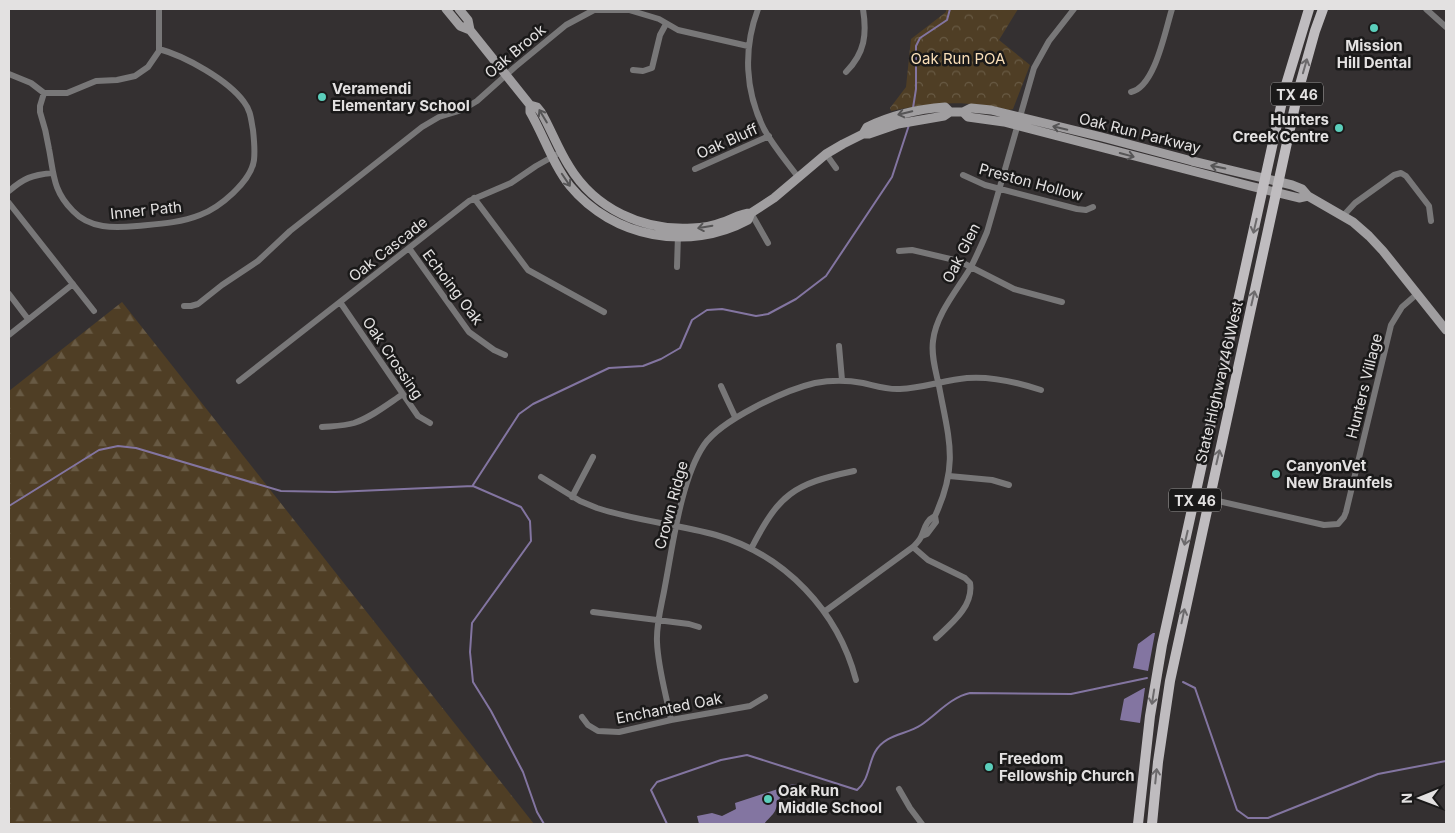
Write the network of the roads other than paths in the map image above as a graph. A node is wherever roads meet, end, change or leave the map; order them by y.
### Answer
1 (159, 9) edge
2 (446, 9) edge
3 (459, 9) edge
4 (594, 9) edge
5 (758, 9) edge
6 (863, 9) edge
7 (1074, 9) edge
8 (1172, 9) edge
9 (1309, 9) edge
10 (1316, 9) edge
11 (1323, 9) edge
12 (1426, 9) edge
13 (666, 24) junction
14 (1446, 27) edge
15 (470, 30) junction
16 (1315, 31) junction
17 (748, 46) junction
18 (159, 49) junction
19 (633, 70) dead end
20 (846, 72) dead end
21 (9, 74) edge
22 (506, 75) junction
23 (1131, 92) dead end
24 (44, 93) junction
25 (1017, 121) junction
26 (769, 136) junction
27 (557, 154) junction
28 (826, 154) junction
29 (836, 168) dead end
30 (695, 169) dead end
31 (52, 173) junction
32 (963, 175) dead end
33 (798, 177) junction
34 (1264, 183) junction
35 (1277, 186) junction
36 (1000, 190) junction
37 (9, 191) edge
38 (474, 198) junction
39 (9, 203) edge
40 (1093, 207) dead end
41 (751, 213) junction
42 (1343, 216) junction
43 (1431, 221) dead end
44 (678, 233) junction
45 (768, 243) dead end
46 (409, 248) junction
47 (899, 251) dead end
48 (677, 267) dead end
49 (971, 267) junction
50 (73, 284) junction
51 (9, 294) edge
52 (1417, 294) junction
53 (340, 302) junction
54 (1062, 302) dead end
55 (184, 306) dead end
56 (94, 311) dead end
57 (604, 312) dead end
58 (28, 319) junction
59 (1446, 330) edge
60 (9, 335) edge
61 (839, 346) dead end
62 (505, 355) dead end
63 (842, 380) junction
64 (239, 381) dead end
65 (938, 382) junction
66 (722, 386) dead end
67 (1042, 390) dead end
68 (403, 394) junction
69 (736, 417) junction
70 (430, 423) dead end
71 (322, 427) dead end
72 (593, 457) dead end
73 (854, 471) dead end
74 (949, 476) junction
75 (541, 477) dead end
76 (1009, 485) dead end
77 (1196, 496) junction
78 (572, 497) junction
79 (1208, 499) junction
80 (676, 527) junction
81 (913, 547) junction
82 (751, 549) junction
83 (593, 612) dead end
84 (824, 612) junction
85 (659, 620) junction
86 (699, 627) dead end
87 (936, 638) dead end
88 (856, 680) dead end
89 (765, 697) dead end
90 (582, 717) dead end
91 (671, 720) junction
92 (899, 789) dead end
93 (922, 824) edge
94 (1138, 824) edge
95 (1152, 824) edge

1 - 18 street
2 - 15 street, Oak Run Parkway
3 - 15 street, Oak Run Parkway
4 - 13 street, Oak Brook
4 - 22 street, Oak Brook
5 - 17 street
6 - 20 street
7 - 25 street, Oak Glen
8 - 23 street
9 - 34 main road, State Highway 46 West / TX 46
10 - 16 main road
11 - 16 main road, State Highway 46 West / TX 46
12 - 14 street
13 - 17 street, Oak Brook
13 - 19 street
15 - 22 street, Oak Run Parkway
35 -> 16 main road, State Highway 46 West / TX 46
17 - 26 street
18 - 24 street
18 - 31 street, Inner Path
21 - 24 street
22 - 27 street, Oak Run Parkway
22 - 55 street, Oak Brook
24 - 31 street, Inner Path
25 - 28 street, Oak Run Parkway
25 - 34 street, Oak Run Parkway
25 - 36 street, Oak Glen
26 - 30 street, Oak Bluff
26 - 33 street
27 - 38 street, Oak Cascade
27 - 44 street, Oak Run Parkway
28 - 29 street
28 - 33 street, Oak Run Parkway
31 - 37 street
32 - 36 street, Preston Hollow
33 - 41 street, Oak Run Parkway
34 - 35 street, Oak Run Parkway
34 -> 77 main road, State Highway 46 West / TX 46
35 - 42 street, Oak Run Parkway
79 -> 35 main road, State Highway 46 West / TX 46
36 - 40 street, Preston Hollow
36 - 49 street, Oak Glen
38 - 46 street, Oak Cascade
38 - 57 street
39 - 50 street
41 - 44 street, Oak Run Parkway
41 - 45 street
42 - 43 street
42 - 52 street, Oak Run Parkway
44 - 48 street
46 - 53 street, Oak Cascade
46 - 62 street, Echoing Oak
47 - 49 street
49 - 54 street
49 - 65 street, Oak Glen
50 - 56 street
50 - 58 street
51 - 58 street
52 - 59 street, Oak Run Parkway
52 - 79 street, Hunters Village
53 - 64 street, Oak Cascade
53 - 68 street, Oak Crossing
58 - 60 street
61 - 63 street
63 - 65 street, Crown Ridge
63 - 69 street, Crown Ridge
65 - 67 street, Crown Ridge
65 - 74 street, Oak Glen
66 - 69 street
68 - 70 street, Oak Crossing
68 - 71 street
69 - 80 street, Crown Ridge
72 - 78 street
73 - 82 street
74 - 76 street
74 - 81 street, Oak Glen
75 - 78 street
77 - 79 street, Hunters Village
77 -> 94 main road, State Highway 46 West / TX 46
78 - 80 street
95 -> 79 main road, State Highway 46 West / TX 46
80 - 82 street
80 - 85 street, Crown Ridge
81 - 84 street, Oak Glen
81 - 87 street
82 - 84 street
83 - 85 street
84 - 88 street
85 - 86 street
85 - 91 street, Crown Ridge
89 - 91 street, Enchanted Oak
90 - 91 street, Enchanted Oak
92 - 93 street

